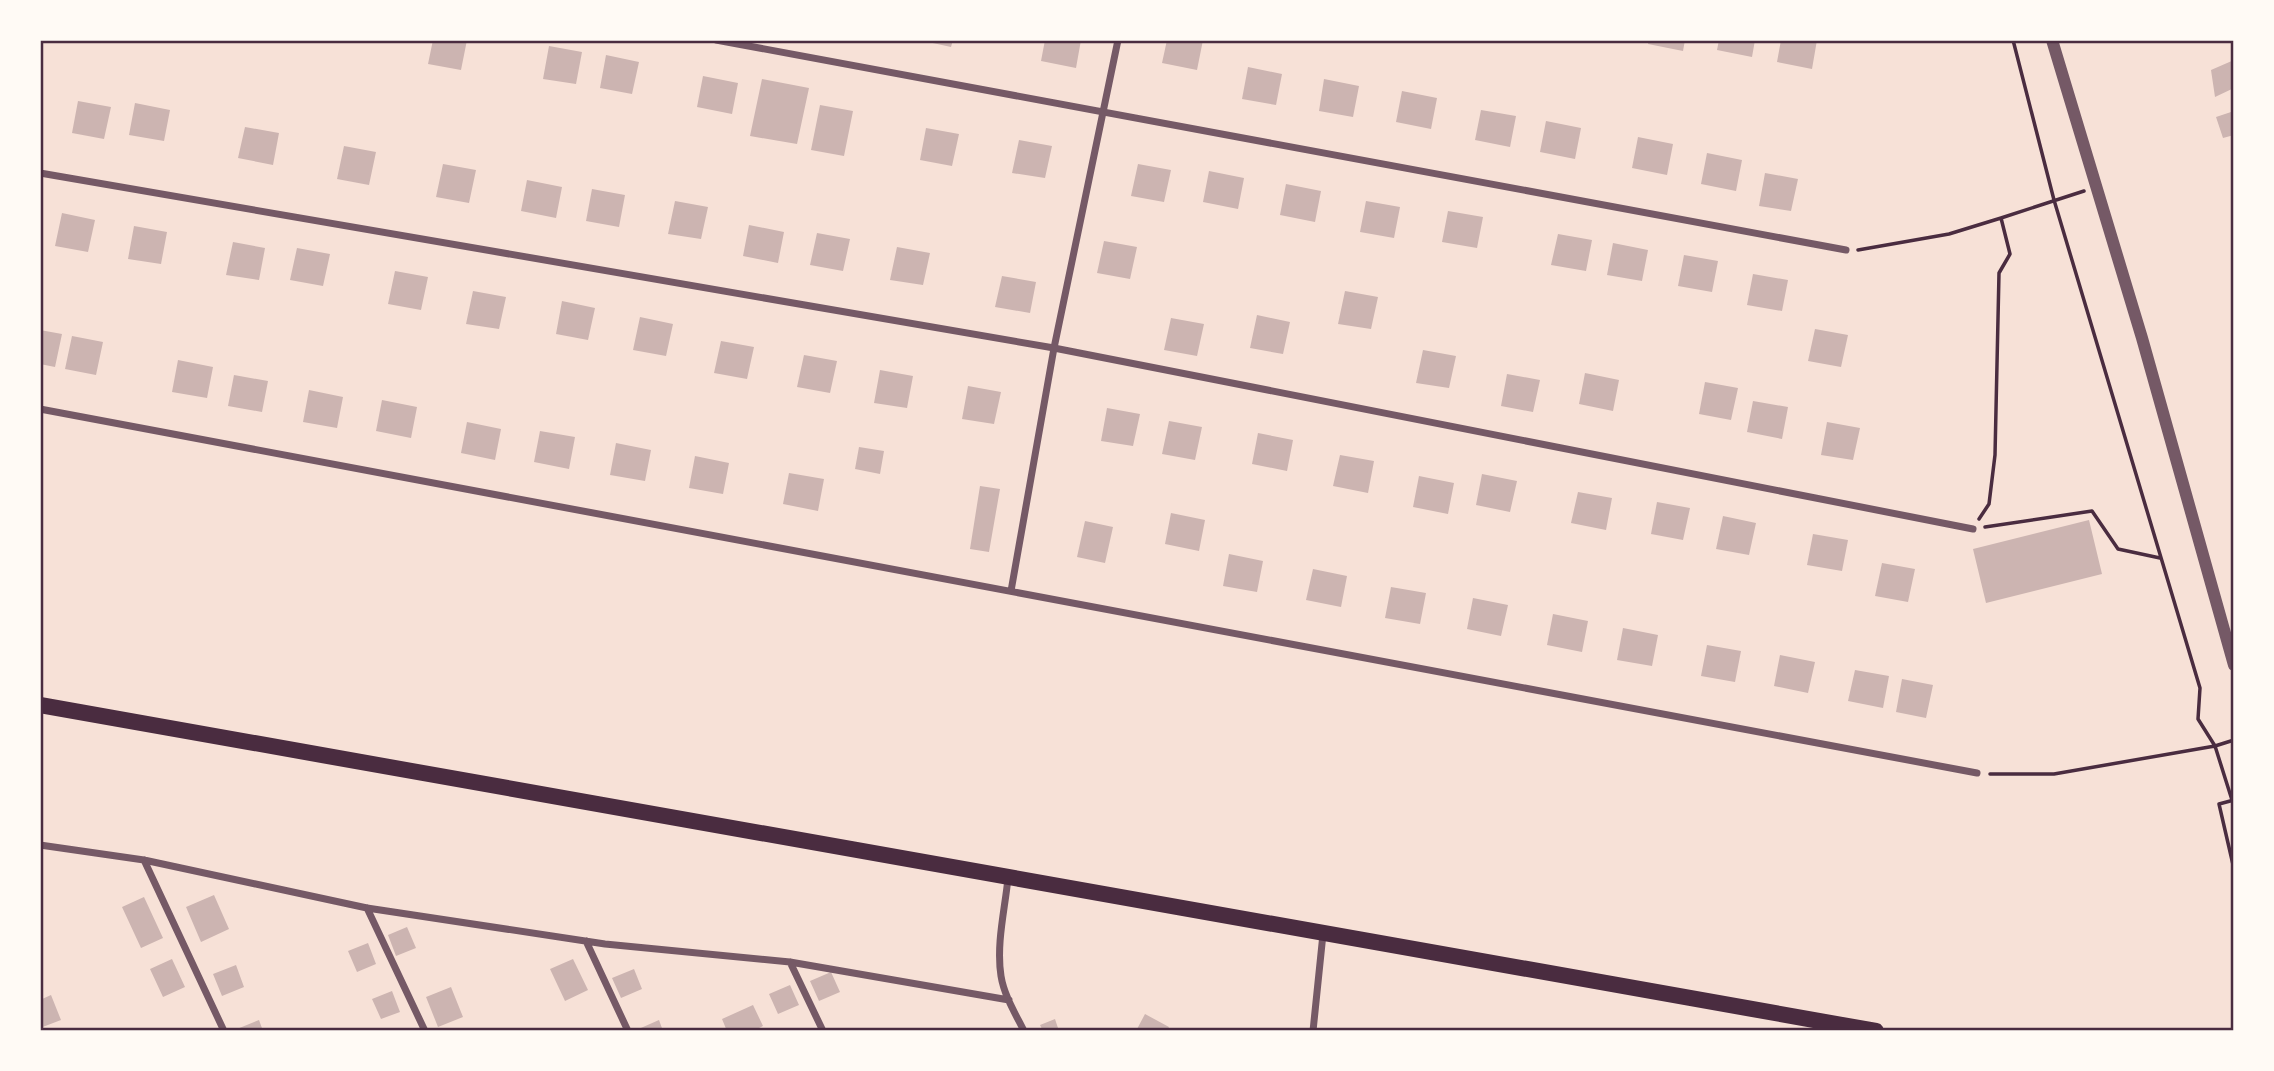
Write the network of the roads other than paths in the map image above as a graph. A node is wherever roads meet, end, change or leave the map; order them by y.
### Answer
1 (716, 40) edge
2 (1118, 40) edge
3 (2052, 40) edge
4 (1104, 113) junction
5 (40, 173) edge
6 (1846, 250) road end
7 (1054, 348) junction
8 (40, 409) edge
9 (1973, 529) road end
10 (1012, 591) junction
11 (2234, 665) edge
12 (40, 705) edge
13 (1977, 774) road end
14 (40, 845) edge
15 (144, 860) junction
16 (1008, 877) junction
17 (367, 908) junction
18 (1323, 933) junction
19 (586, 941) junction
20 (790, 961) junction
21 (1009, 1000) junction
22 (224, 1031) edge
23 (425, 1031) edge
24 (628, 1031) edge
25 (823, 1031) edge
26 (1024, 1031) edge
27 (1313, 1031) edge
28 (1876, 1031) edge

1 - 4 street
2 - 4 street
3 - 11 street
4 - 6 street
4 - 7 street
5 - 7 street
7 - 9 street
7 - 10 street
8 - 10 street
10 - 13 street
12 - 16 main road
14 - 15 street
15 - 17 street
15 - 22 street
16 - 18 main road
16 - 21 street
17 - 19 street
17 - 23 street
18 - 27 street
18 - 28 main road
19 - 20 street
19 - 24 street
20 - 21 street
20 - 25 street
21 - 26 street

